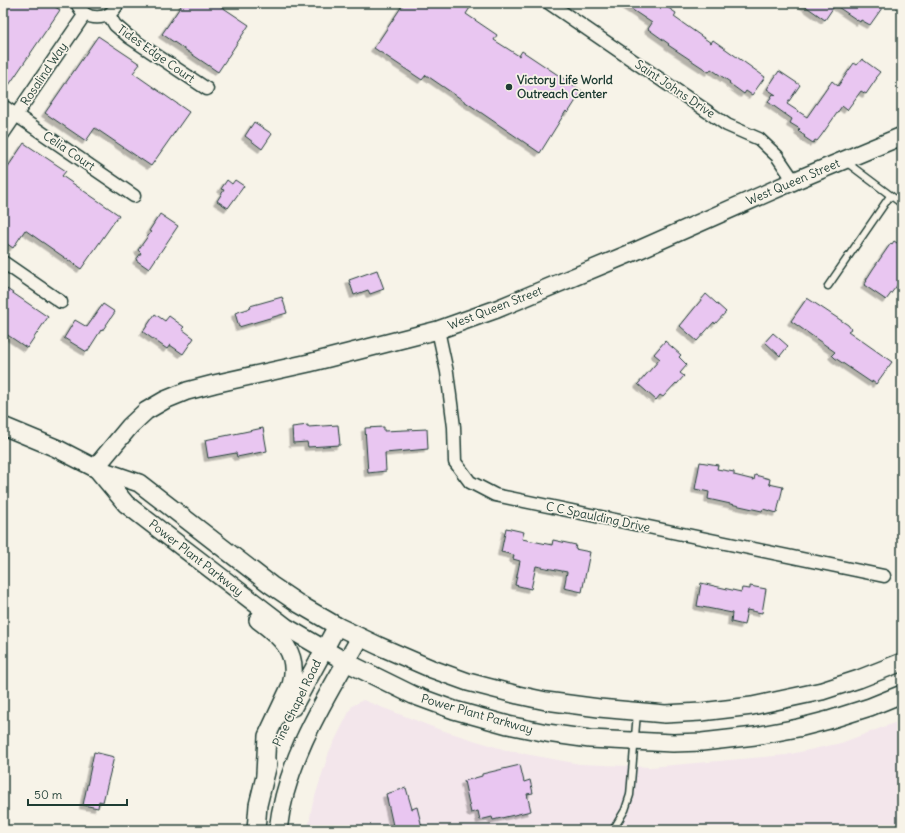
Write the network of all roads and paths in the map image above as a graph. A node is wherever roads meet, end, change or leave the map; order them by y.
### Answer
1 (77, 3) edge
2 (118, 3) edge
3 (549, 3) edge
4 (85, 14) junction
5 (109, 15) junction
6 (207, 89) dead end
7 (3, 106) edge
8 (16, 115) junction
9 (3, 134) edge
10 (902, 136) edge
11 (843, 160) junction
12 (794, 181) junction
13 (134, 196) dead end
14 (890, 196) junction
15 (902, 204) edge
16 (3, 262) edge
17 (828, 286) dead end
18 (61, 302) dead end
19 (438, 330) junction
20 (3, 426) edge
21 (96, 468) junction
22 (196, 558) junction
23 (884, 576) dead end
24 (337, 626) junction
25 (360, 638) junction
26 (323, 650) junction
27 (346, 662) junction
28 (902, 662) edge
29 (902, 694) edge
30 (637, 712) junction
31 (635, 741) junction
32 (265, 774) junction
33 (256, 830) edge
34 (278, 830) edge
35 (613, 830) edge

1 - 4 street
2 - 5 street
3 - 12 street, Saint Johns Drive
4 - 5 street
4 - 8 street, Rosalind Way
5 - 6 street, Tides Edge Court
7 - 8 street, Celia Court
8 - 9 street, Rosalind Way
8 - 13 street, Celia Court
10 - 11 main road, West Queen Street
11 - 12 main road, West Queen Street
11 - 14 lane
12 - 19 main road, West Queen Street
14 - 15 lane
14 - 17 lane
16 - 18 street
19 - 21 main road, West Queen Street
19 - 23 street, C C Spaulding Drive
20 - 21 main road, Power Plant Parkway
21 - 22 main road, Power Plant Parkway
21 - 24 main road, Power Plant Parkway
22 - 26 main road, Power Plant Parkway
22 - 32 main road
24 - 25 main road, Power Plant Parkway
24 - 26 main road, Pine Chapel Road
25 - 27 main road, Pine Chapel Road
25 - 30 main road, Power Plant Parkway
26 - 27 main road, Power Plant Parkway
26 - 32 main road, Pine Chapel Road
27 - 31 main road, Power Plant Parkway
27 - 34 main road, Pine Chapel Road
28 - 30 main road, Power Plant Parkway
29 - 31 main road, Power Plant Parkway
30 - 31 lane
31 - 35 lane
32 - 33 main road, Pine Chapel Road

